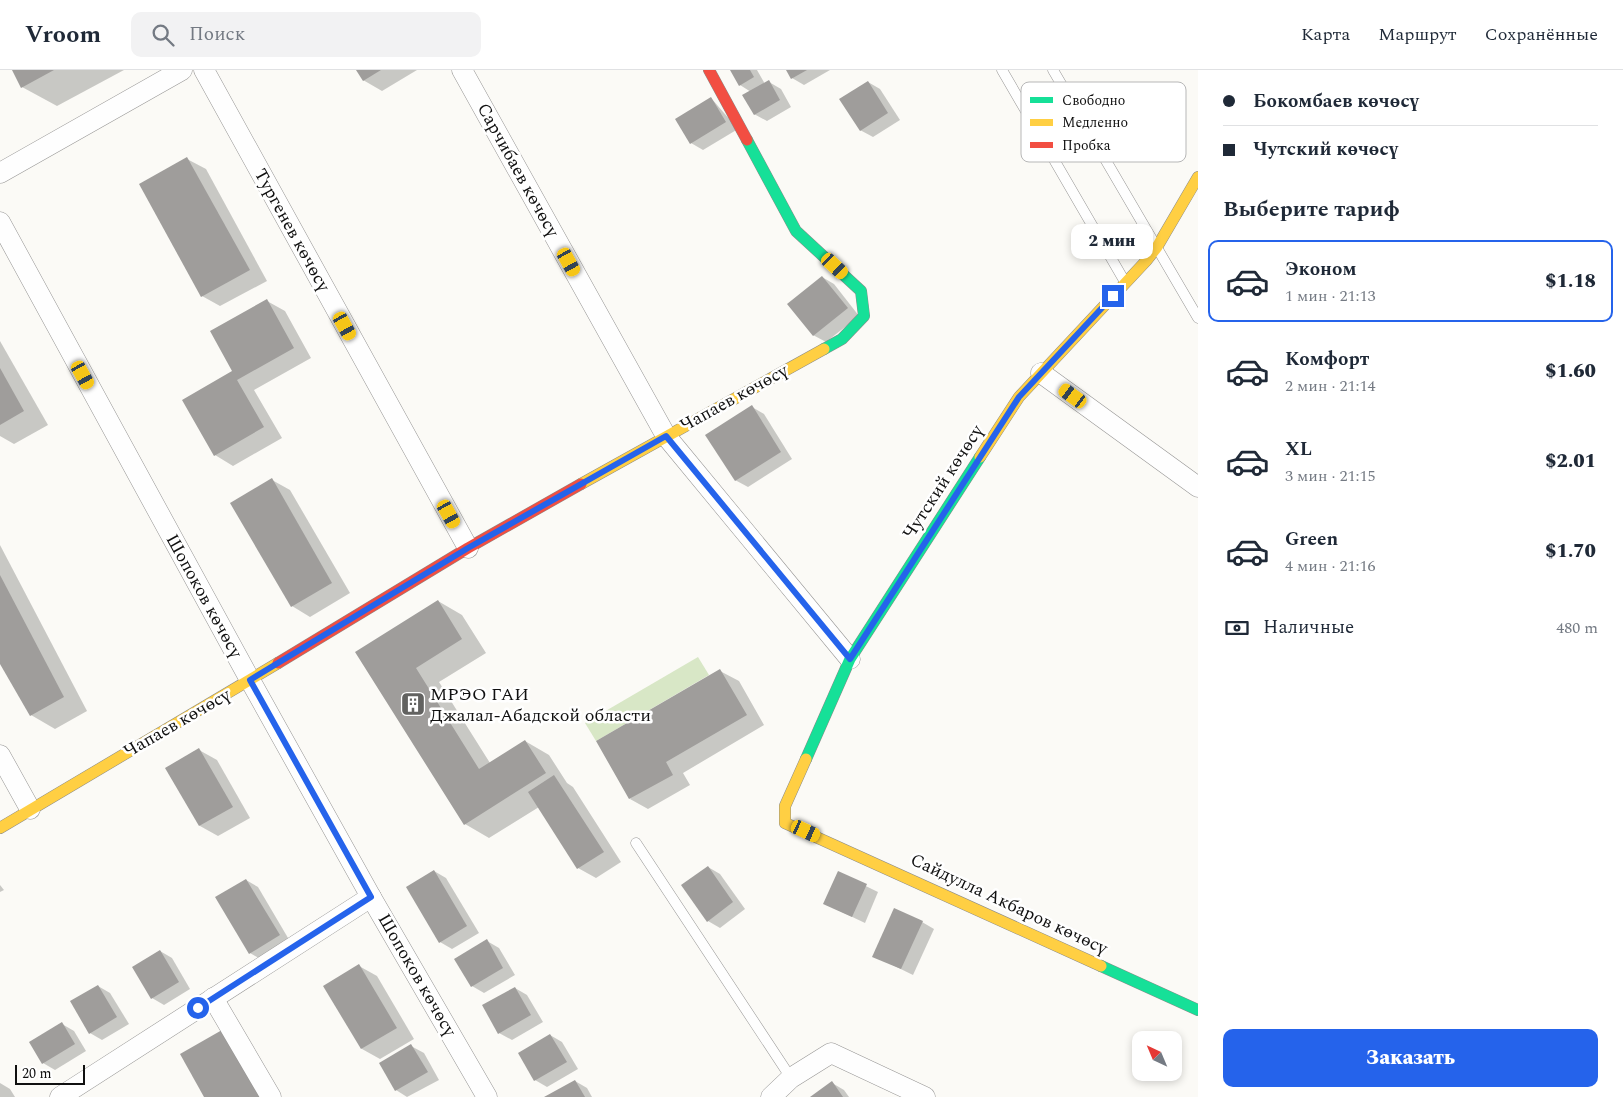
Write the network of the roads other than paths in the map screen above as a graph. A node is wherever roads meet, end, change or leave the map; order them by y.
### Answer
1 (182, 70) edge
2 (204, 70) edge
3 (462, 70) edge
4 (709, 70) edge
5 (1002, 70) edge
6 (1053, 70) edge
7 (1060, 82) edge
8 (1021, 103) edge
9 (1055, 162) edge
10 (1107, 162) edge
11 (0, 173) edge
12 (1198, 176) edge
13 (0, 222) edge
14 (1157, 246) junction
15 (1125, 283) junction
16 (1198, 318) edge
17 (1041, 373) junction
18 (666, 436) junction
19 (1198, 487) edge
20 (468, 548) junction
21 (850, 659) junction
22 (250, 680) junction
23 (0, 755) edge
24 (30, 809) junction
25 (0, 828) edge
26 (806, 831) joint
27 (636, 843) dead end
28 (371, 897) junction
29 (213, 998) junction
30 (1198, 1010) edge
31 (791, 1078) junction
32 (60, 1097) edge
33 (270, 1097) edge
34 (487, 1097) edge
35 (771, 1097) edge
36 (925, 1097) edge

1 - 11 street
2 - 20 street, Тургенев көчөсү
3 - 18 street, Сарчибаев көчөсү
4 - 18 street, Чапаев көчөсү
5 - 8 lane
6 - 7 lane
9 - 15 lane
10 - 14 lane
12 - 14 street, Чутский көчөсү
13 - 22 street, Шопоков көчөсү
14 - 15 street, Чутский көчөсү
14 - 16 lane
15 - 17 street, Чутский көчөсү
17 - 19 street
17 - 21 street, Чутский көчөсү
18 - 20 street, Чапаев көчөсү
18 - 21 street, Сарчибаев көчөсү
20 - 22 street, Чапаев көчөсү
21 - 26 street, Чутский көчөсү
22 - 24 street, Чапаев көчөсү
22 - 28 street, Шопоков көчөсү
23 - 24 street
24 - 25 street, Чапаев көчөсү
26 - 30 street, Сайдулла Акбаров көчөсү
27 - 31 lane
28 - 29 street
28 - 34 street, Шопоков көчөсү
29 - 32 street
29 - 33 street
31 - 35 street
31 - 36 street

